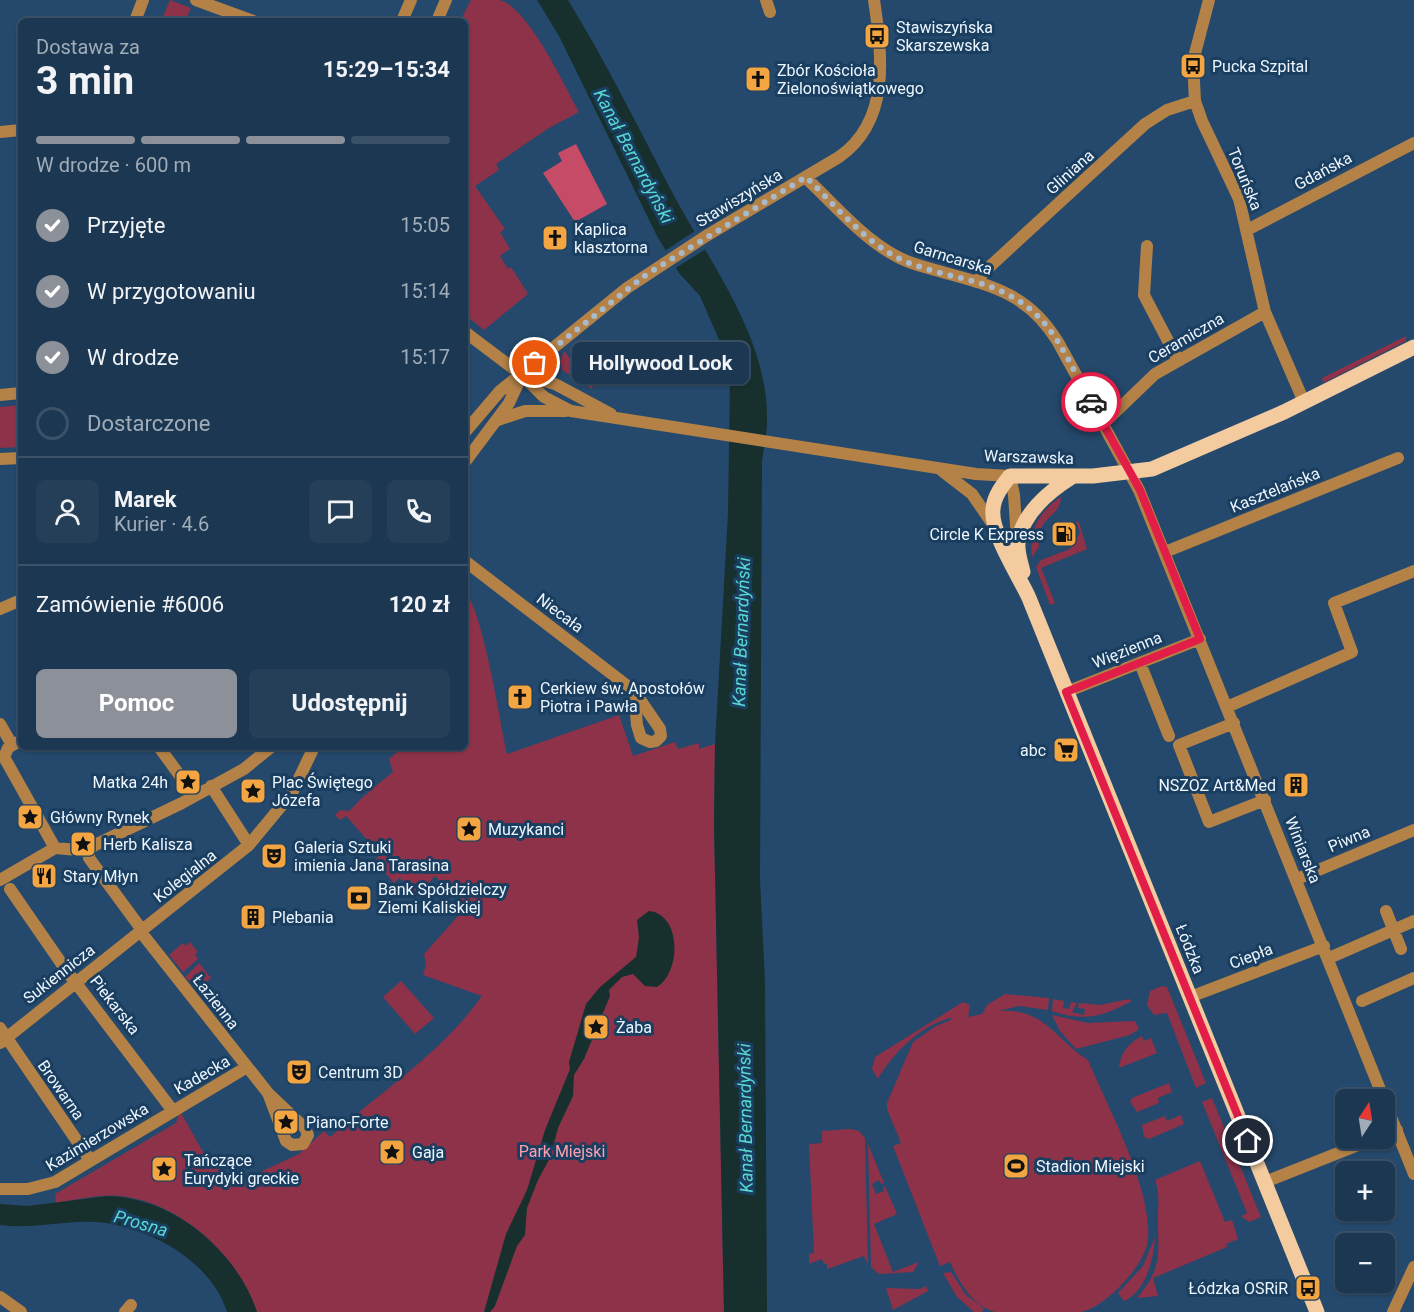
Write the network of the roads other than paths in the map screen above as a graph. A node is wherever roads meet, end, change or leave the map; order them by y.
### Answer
1 (143, 0) edge
2 (196, 0) edge
3 (411, 0) edge
4 (446, 0) edge
5 (766, 0) edge
6 (874, 0) edge
7 (1209, 0) edge
8 (770, 12) dead end
9 (136, 18) edge
10 (245, 18) edge
11 (403, 18) edge
12 (438, 18) edge
13 (1195, 101) junction
14 (18, 130) edge
15 (0, 132) edge
16 (1414, 143) edge
17 (806, 177) junction
18 (1247, 230) junction
19 (1147, 246) dead end
20 (976, 282) junction
21 (1265, 312) junction
22 (468, 334) edge
23 (1414, 347) edge
24 (1178, 360) junction
25 (522, 375) junction
26 (18, 393) edge
27 (0, 395) edge
28 (1304, 402) junction
29 (571, 411) junction
30 (620, 419) junction
31 (497, 421) junction
32 (1103, 424) junction
33 (468, 428) edge
34 (18, 458) edge
35 (468, 458) edge
36 (1398, 458) dead end
37 (0, 459) edge
38 (937, 467) junction
39 (1130, 473) junction
40 (1010, 476) junction
41 (1073, 477) junction
42 (994, 526) junction
43 (1018, 544) junction
44 (1165, 552) junction
45 (468, 563) edge
46 (1414, 571) edge
47 (1029, 598) junction
48 (18, 601) edge
49 (0, 609) edge
50 (1200, 639) junction
51 (1140, 663) junction
52 (634, 691) dead end
53 (1066, 692) junction
54 (1227, 707) junction
55 (1234, 723) junction
56 (0, 724) edge
57 (1169, 736) dead end
58 (17, 742) edge
59 (161, 750) edge
60 (267, 750) edge
61 (312, 750) edge
62 (2, 758) edge
63 (211, 786) junction
64 (194, 795) junction
65 (1265, 800) junction
66 (1414, 830) edge
67 (249, 845) junction
68 (55, 848) junction
69 (89, 851) junction
70 (1297, 879) junction
71 (0, 880) edge
72 (10, 890) dead end
73 (1386, 911) dead end
74 (1414, 921) edge
75 (1394, 930) junction
76 (141, 931) junction
77 (1324, 946) junction
78 (1401, 949) dead end
79 (1329, 958) junction
80 (1414, 978) edge
81 (76, 981) junction
82 (1190, 997) junction
83 (1362, 1001) dead end
84 (2, 1036) edge
85 (247, 1068) junction
86 (268, 1093) dead end
87 (173, 1111) junction
88 (1397, 1130) joint
89 (1348, 1149) edge
90 (90, 1160) junction
91 (1414, 1174) edge
92 (1265, 1182) junction
93 (0, 1189) edge
94 (1414, 1267) edge
95 (0, 1297) edge
96 (21, 1312) edge
97 (1317, 1312) edge
98 (1393, 1312) edge

1 - 9 street
2 - 10 street
3 - 11 street
4 - 12 street
5 - 8 street
6 - 17 street, Stawiszyńska
7 - 13 street, Toruńska
13 - 18 street, Toruńska
13 - 20 street, Gliniana
14 - 15 street
16 - 18 street, Gdańska
17 - 20 street, Garncarska
17 - 25 street, Stawiszyńska
18 - 21 street, Toruńska
19 - 24 street
20 - 32 street, Garncarska
21 - 24 street, Ceramiczna
21 - 28 street, Toruńska
22 - 25 street
23 - 28 main road, Warszawska
24 - 32 street, Ceramiczna
25 - 29 street, Warszawska
25 - 30 street, Warszawska
25 - 31 street
25 - 33 street, Stawiszyńska
26 - 27 street
28 - 39 main road, Warszawska
29 - 30 street, Warszawska
29 - 31 street
30 - 38 street, Warszawska
31 - 35 street
32 - 39 street, Garncarska
34 - 37 street
36 - 44 street, Kasztelańska
38 - 40 street, Warszawska
38 - 42 street
39 - 41 main road, Warszawska
39 - 44 street, Winiarska
40 - 41 main road, Warszawska
40 - 42 main road
40 - 43 street
41 - 43 main road
42 - 47 main road, Łódzka
43 - 47 main road, Łódzka
44 - 50 street, Winiarska
45 - 52 street, Niecała
46 - 54 street
47 - 53 main road, Łódzka
48 - 49 street
50 - 51 street, Więzienna
50 - 54 street, Winiarska
51 - 53 street, Więzienna
51 - 57 street
53 - 82 main road, Łódzka
54 - 55 street, Winiarska
55 - 65 street, Winiarska
55 - 65 street
56 - 58 street
58 - 62 street
59 - 64 street
60 - 63 street
61 - 67 street
62 - 68 street
63 - 64 street
63 - 67 street
64 - 69 street
65 - 70 street, Winiarska
66 - 70 street, Piwna
67 - 76 street, Kolegialna
68 - 69 street
68 - 71 street
69 - 76 street, Łazienna
70 - 77 street, Winiarska
72 - 81 street, Piekarska
73 - 75 street
74 - 75 street
75 - 78 street
75 - 79 street
76 - 81 street, Sukiennicza
76 - 85 street, Łazienna
77 - 79 street, Winiarska
77 - 82 street, Ciepła
79 - 88 street, Winiarska
80 - 83 street
81 - 84 street, Sukiennicza
81 - 87 street, Piekarska
82 - 92 main road, Łódzka
84 - 90 street, Browarna
85 - 86 street, Łazienna
85 - 87 street, Kadecka
87 - 90 street, Kazimierzowska
88 - 91 street, Winiarska
89 - 92 street
90 - 93 street, Kazimierzowska
92 - 97 main road, Łódzka
94 - 98 street
95 - 96 street

